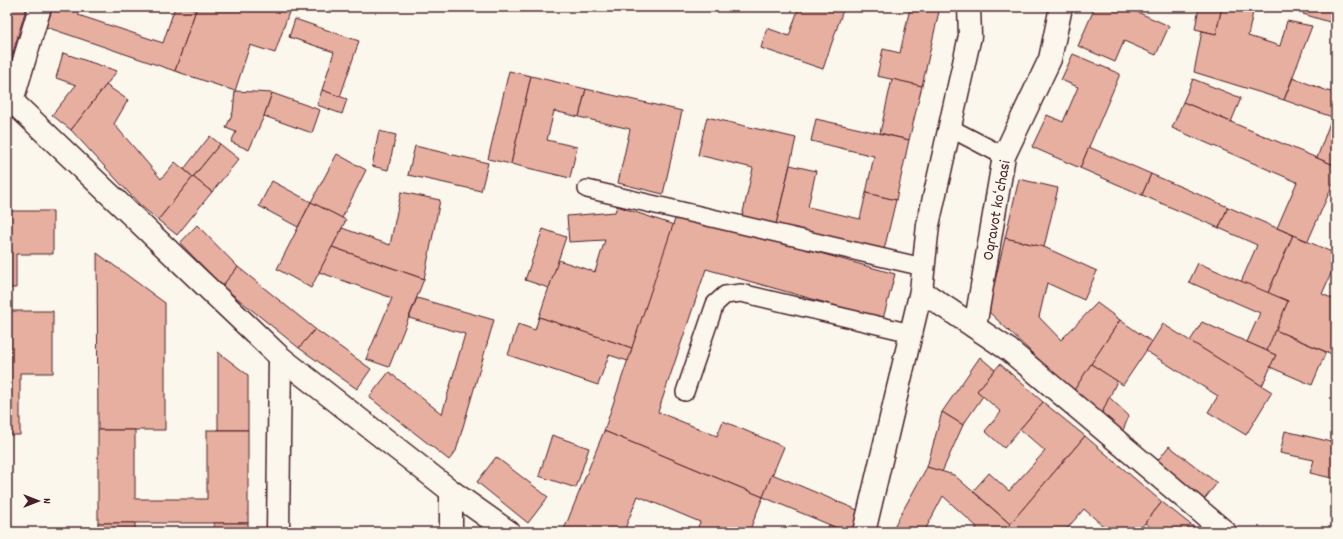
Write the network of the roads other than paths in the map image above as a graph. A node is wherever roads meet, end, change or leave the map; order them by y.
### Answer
1 (40, 7) edge
2 (969, 7) edge
3 (1061, 7) edge
4 (9, 100) edge
5 (950, 128) junction
6 (1004, 156) junction
7 (587, 189) dead end
8 (923, 266) junction
9 (921, 291) junction
10 (975, 327) junction
11 (911, 333) junction
12 (280, 357) junction
13 (685, 392) dead end
14 (451, 491) junction
15 (278, 532) edge
16 (451, 532) edge
17 (509, 532) edge
18 (864, 532) edge
19 (1225, 532) edge

1 - 4 street
2 - 5 street
3 - 6 street, Oqravot koʻchasi
4 - 12 street
5 - 6 lane
5 - 8 street
6 - 10 street, Oqravot koʻchasi
7 - 8 lane
8 - 9 street
9 - 10 street
9 - 11 street
10 - 19 street
11 - 13 lane
11 - 18 street
12 - 14 street
12 - 15 street
14 - 16 street
14 - 17 street

